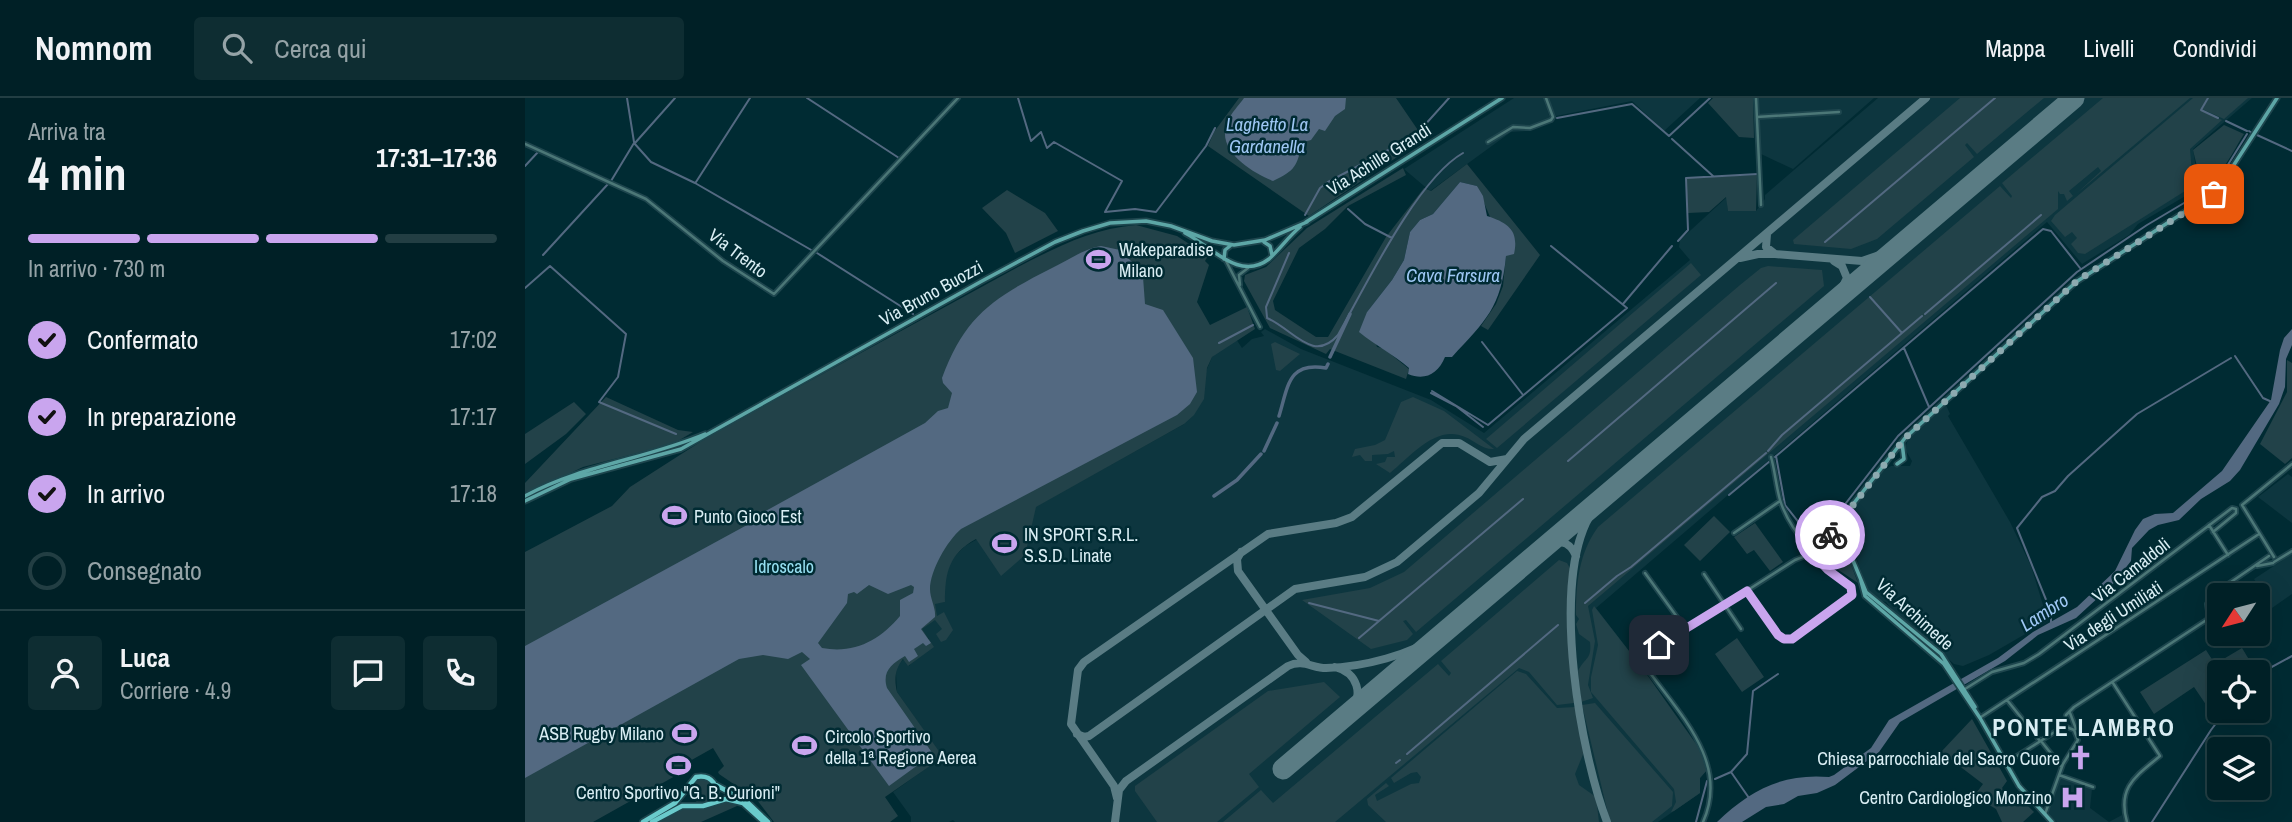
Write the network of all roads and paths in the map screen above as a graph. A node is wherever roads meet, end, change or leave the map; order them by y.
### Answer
1 (958, 98) edge
2 (1502, 98) edge
3 (1546, 98) edge
4 (1756, 98) edge
5 (2277, 98) edge
6 (1839, 112) dead end
7 (1757, 117) junction
8 (1488, 142) dead end
9 (525, 144) edge
10 (1761, 205) dead end
11 (1307, 222) junction
12 (1171, 226) junction
13 (1260, 242) junction
14 (1234, 245) junction
15 (1271, 257) junction
16 (1224, 259) junction
17 (1257, 265) junction
18 (1243, 294) junction
19 (1260, 327) dead end
20 (1903, 441) junction
21 (1893, 454) junction
22 (1904, 454) junction
23 (1771, 457) dead end
24 (1896, 464) junction
25 (2292, 464) edge
26 (1885, 465) junction
27 (525, 498) edge
28 (1780, 501) junction
29 (1842, 520) junction
30 (2209, 525) junction
31 (1832, 531) junction
32 (1844, 531) junction
33 (2213, 532) junction
34 (1734, 533) dead end
35 (2259, 534) junction
36 (1845, 537) junction
37 (1836, 541) junction
38 (1822, 543) junction
39 (2265, 544) junction
40 (1847, 546) junction
41 (2292, 551) edge
42 (1813, 554) junction
43 (2229, 556) junction
44 (2269, 556) junction
45 (2274, 561) junction
46 (2253, 567) junction
47 (1645, 573) dead end
48 (1704, 574) dead end
49 (2229, 583) edge
50 (1747, 591) junction
51 (1724, 604) junction
52 (2207, 619) edge
53 (1685, 628) junction
54 (1741, 629) dead end
55 (2112, 682) junction
56 (1963, 689) junction
57 (2007, 700) junction
58 (2071, 709) junction
59 (1980, 718) junction
60 (2064, 726) junction
61 (2077, 734) junction
62 (2041, 741) junction
63 (2006, 763) junction
64 (2062, 767) junction
65 (2059, 775) junction
66 (716, 785) junction
67 (687, 787) junction
68 (2093, 787) dead end
69 (713, 801) junction
70 (695, 804) junction
71 (2045, 815) junction
72 (643, 822) edge
73 (652, 822) edge
74 (766, 822) edge
75 (1703, 822) edge
76 (2053, 822) edge
77 (2127, 822) edge

1 - 9 street, Via Trento
2 - 11 main road, Via Achille Grandi
3 - 8 street
4 - 7 street
5 - 20 main road
6 - 7 street
7 - 10 street
11 - 13 main road, Via Achille Grandi
11 - 15 main road, Via Achille Grandi
12 - 14 main road, Via Bruno Buozzi
12 - 16 main road, Via Bruno Buozzi
12 - 27 main road, Via Bruno Buozzi
13 - 14 main road, Via Achille Grandi
13 - 15 main road
14 - 16 main road
15 - 17 main road, Via Achille Grandi
16 - 17 main road
16 - 18 street
17 - 18 street
18 - 19 street
20 - 21 main road
20 - 22 main road
21 - 22 main road
21 - 24 main road
21 - 26 main road
22 - 24 main road
23 - 28 street, Via Archimede
24 - 26 main road
25 - 35 street
26 - 29 main road
28 - 34 street
28 - 42 street, Via Archimede
29 - 31 main road
29 - 32 main road, Via Archimede
30 - 33 street
30 - 33 street, Via Camaldoli
30 - 56 street, Via Camaldoli
31 - 32 main road
31 - 37 main road
31 - 38 street
32 - 36 main road, Via Archimede
33 - 43 street
35 - 39 street
35 - 43 street, Via degli Umiliati
36 - 37 main road
36 - 40 main road, Via Archimede
37 - 38 street
37 - 40 main road
38 - 42 street
39 - 44 street
39 - 45 street
40 - 56 main road, Via Archimede
41 - 45 street
42 - 50 street
42 - 50 street, Via Archimede
43 - 57 street, Via degli Umiliati
44 - 45 street
44 - 45 street
44 - 46 street
45 - 46 street
46 - 49 street
47 - 53 street
48 - 51 street
50 - 51 street
51 - 53 street
51 - 54 street
52 - 55 street
53 - 75 street
55 - 58 street
55 - 77 street
56 - 59 main road, Via Archimede
57 - 59 street, Via degli Umiliati
57 - 62 street
58 - 60 street
58 - 61 street
59 - 63 main road, Via Archimede
60 - 61 street
60 - 62 street
61 - 64 street
62 - 63 street
62 - 64 street
63 - 71 main road, Via Archimede
64 - 65 street
65 - 68 street
65 - 71 street
66 - 67 main road
66 - 69 main road
66 - 74 main road
67 - 70 main road
67 - 72 main road
69 - 70 main road
69 - 74 main road
70 - 73 main road
71 - 76 main road, Via Archimede

